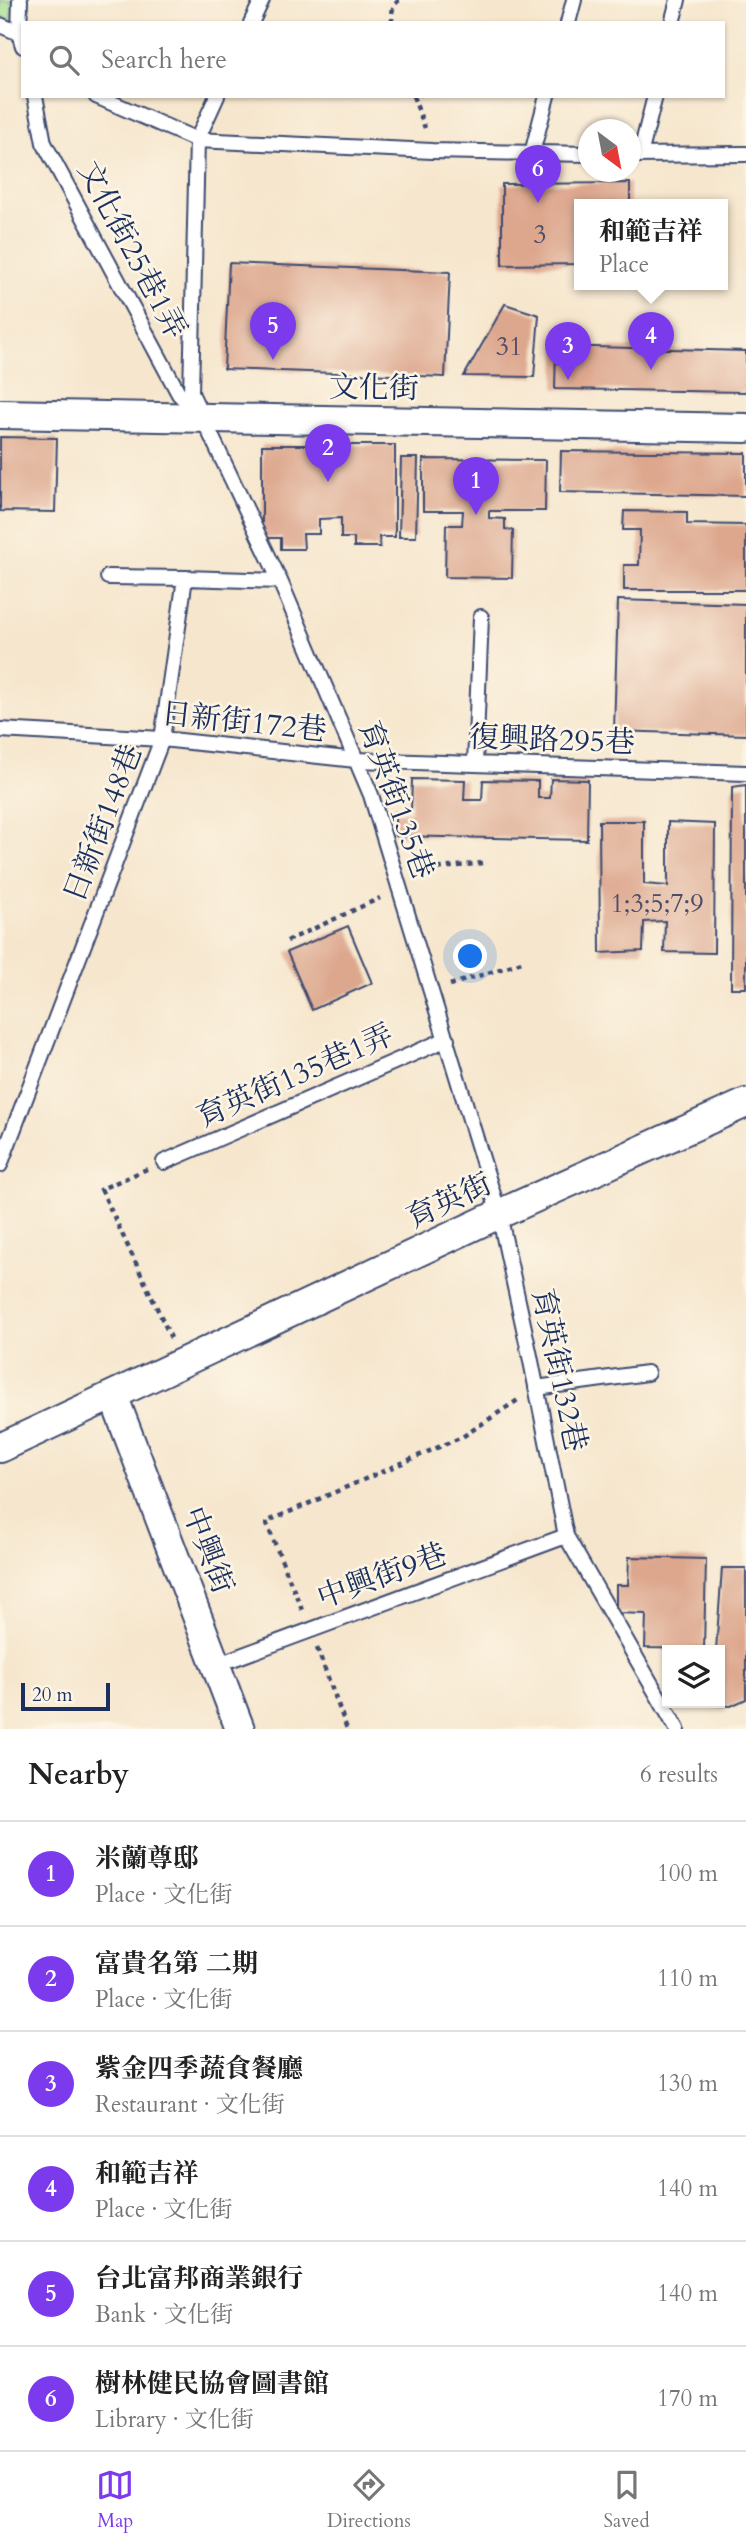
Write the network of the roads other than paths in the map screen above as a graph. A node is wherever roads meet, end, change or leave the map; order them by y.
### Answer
1 (20, 0) edge
2 (262, 0) edge
3 (575, 0) edge
4 (678, 0) edge
5 (252, 21) edge
6 (569, 21) edge
7 (673, 21) edge
8 (0, 24) edge
9 (21, 39) edge
10 (35, 98) edge
11 (101, 98) edge
12 (217, 98) edge
13 (547, 98) edge
14 (653, 98) edge
15 (641, 136) edge
16 (197, 140) junction
17 (532, 153) junction
18 (578, 154) edge
19 (641, 155) edge
20 (746, 155) edge
21 (0, 414) edge
22 (204, 418) junction
23 (746, 428) edge
24 (108, 577) dead end
25 (185, 578) junction
26 (280, 581) junction
27 (481, 617) dead end
28 (0, 730) edge
29 (162, 739) junction
30 (356, 760) junction
31 (475, 764) junction
32 (746, 773) edge
33 (447, 1039) junction
34 (746, 1103) edge
35 (164, 1162) road end
36 (0, 1165) edge
37 (499, 1214) junction
38 (647, 1373) dead end
39 (537, 1388) junction
40 (113, 1395) junction
41 (0, 1448) edge
42 (566, 1536) junction
43 (216, 1665) junction
44 (240, 1729) edge
45 (677, 1729) edge

1 - 9 lane
2 - 5 lane
3 - 6 lane
4 - 7 lane
8 - 9 lane
10 - 22 lane, 文化街25巷1弄
11 - 16 lane
12 - 16 lane
13 - 17 lane
14 - 15 lane
16 - 17 lane
16 - 22 lane, 育英街135巷
17 - 18 lane
19 - 20 lane
21 - 22 street, 文化街
22 - 23 street, 文化街
22 - 26 lane, 育英街135巷
24 - 25 lane
25 - 26 lane
25 - 29 lane, 日新街148巷
26 - 30 lane, 育英街135巷
27 - 31 lane
28 - 29 lane, 日新街172巷
29 - 30 lane, 日新街172巷
29 - 36 lane, 日新街148巷
30 - 31 lane, 復興路295巷
30 - 33 lane, 育英街135巷
31 - 32 lane, 復興路295巷
33 - 35 lane, 育英街135巷1弄
33 - 37 lane, 育英街135巷
34 - 37 street, 育英街
37 - 39 lane, 育英街132巷
37 - 40 street, 育英街
38 - 39 lane
39 - 42 lane, 育英街132巷
40 - 41 street, 育英街
40 - 43 street, 中興街
42 - 43 lane, 中興街9巷
42 - 45 lane, 育英街132巷
43 - 44 street, 中興街

